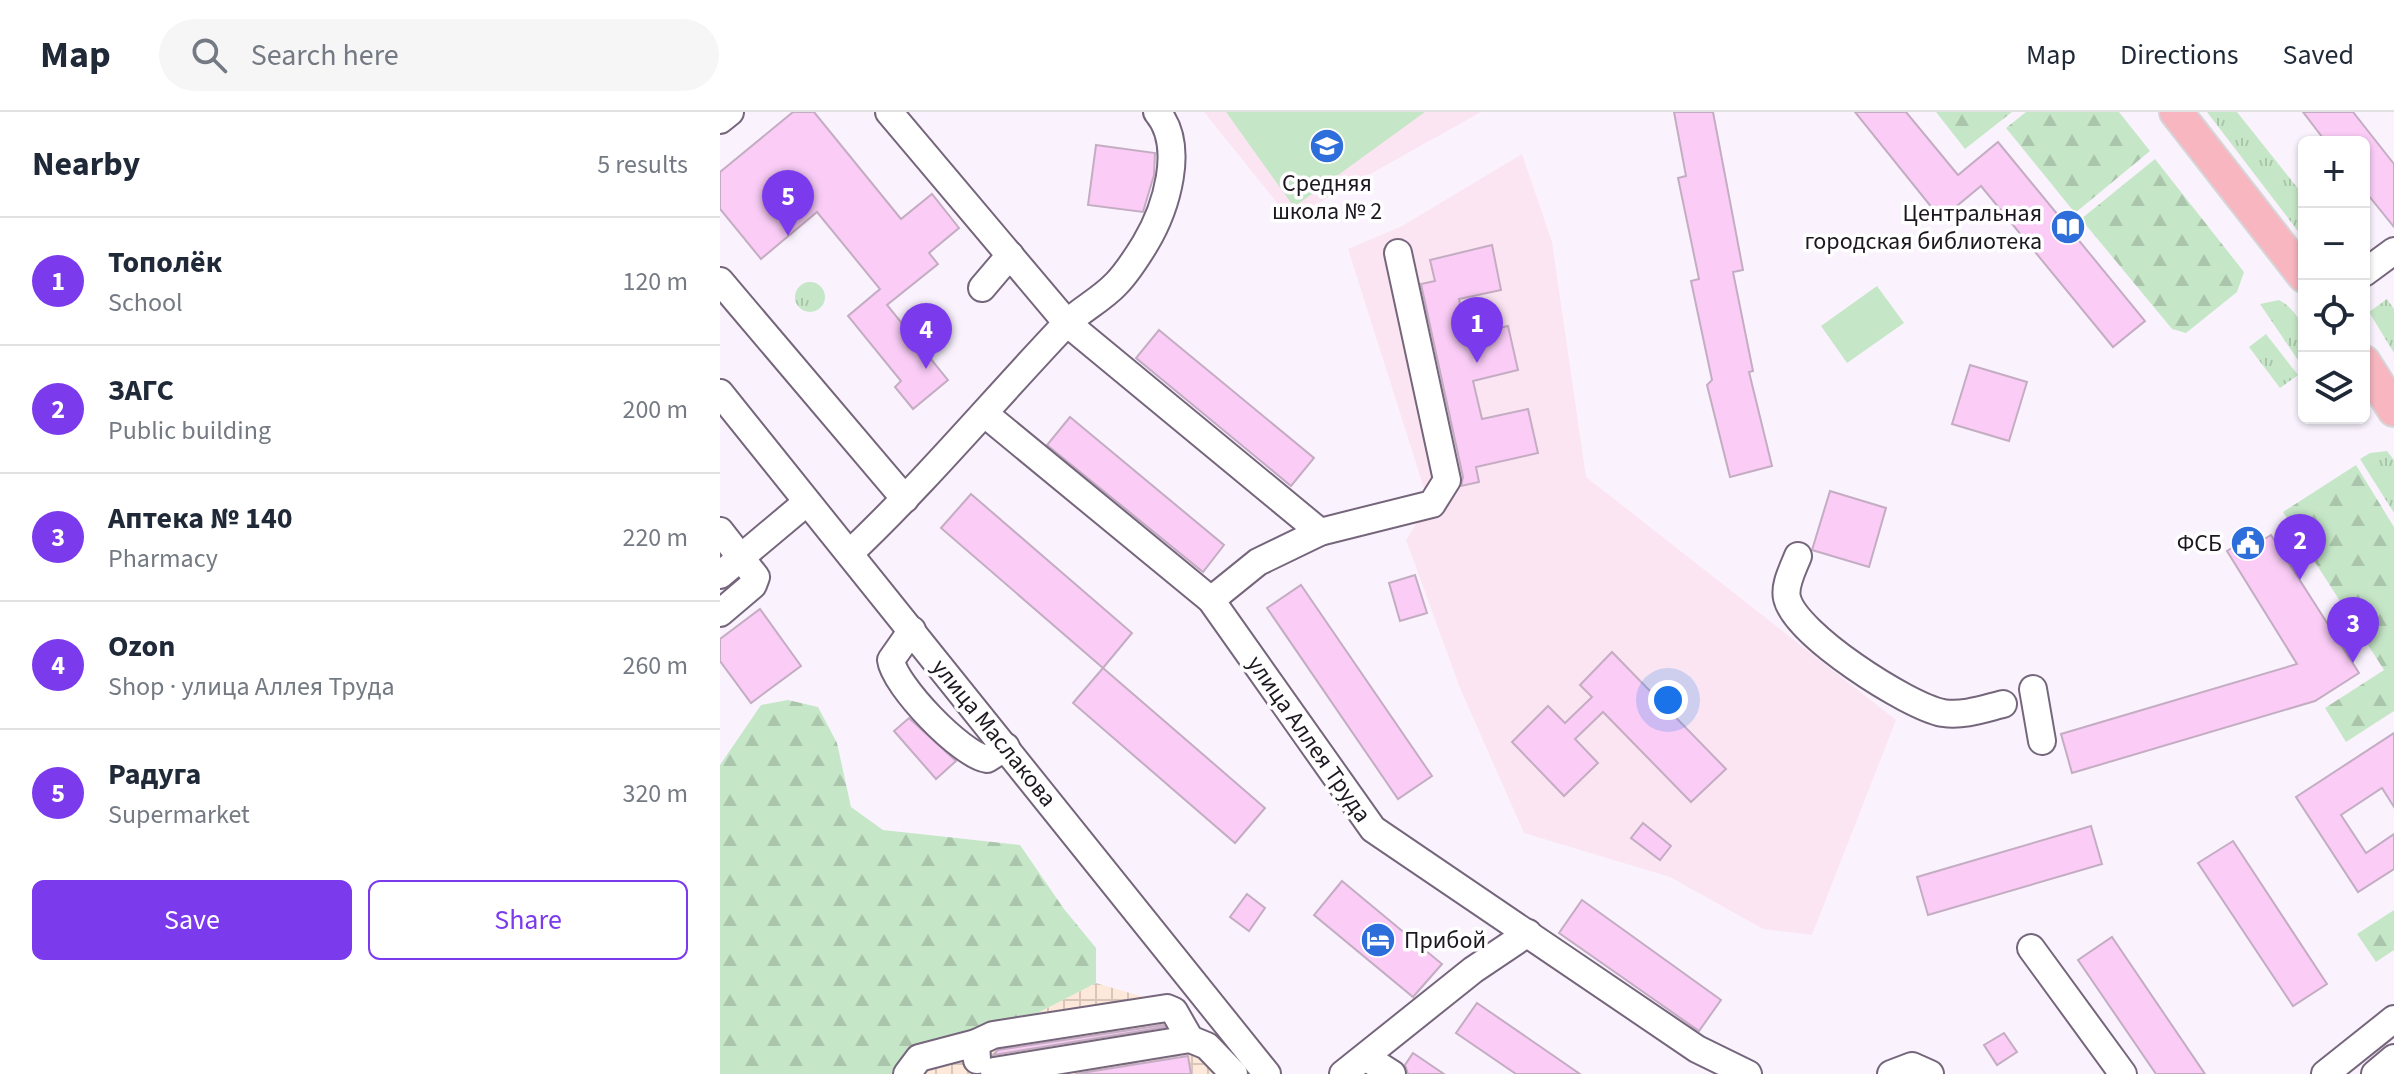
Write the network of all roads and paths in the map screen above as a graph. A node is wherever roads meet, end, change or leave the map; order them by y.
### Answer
1 (730, 112) edge
2 (889, 112) edge
3 (1157, 112) edge
4 (2176, 112) edge
5 (720, 120) edge
6 (2394, 251) edge
7 (1398, 253) dead end
8 (1010, 255) junction
9 (2298, 268) edge
10 (2370, 269) edge
11 (720, 281) edge
12 (982, 288) dead end
13 (1067, 323) junction
14 (2370, 372) edge
15 (720, 393) edge
16 (2394, 410) edge
17 (985, 414) junction
18 (905, 499) junction
19 (807, 502) junction
20 (720, 531) edge
21 (1320, 532) junction
22 (850, 553) junction
23 (742, 556) junction
24 (1798, 556) dead end
25 (720, 575) edge
26 (1211, 600) junction
27 (720, 613) edge
28 (912, 630) junction
29 (2033, 689) dead end
30 (2003, 704) dead end
31 (2042, 741) dead end
32 (1006, 747) junction
33 (1528, 933) junction
34 (2031, 948) dead end
35 (2394, 1019) edge
36 (1190, 1039) junction
37 (976, 1043) junction
38 (1367, 1058) junction
39 (2394, 1058) edge
40 (986, 1072) edge
41 (907, 1074) edge
42 (1234, 1074) edge
43 (1267, 1074) edge
44 (1343, 1074) edge
45 (1392, 1074) edge
46 (1748, 1074) edge
47 (1891, 1074) edge
48 (1930, 1074) edge
49 (2123, 1074) edge
50 (2325, 1074) edge
51 (2375, 1074) edge

1 - 5 street
2 - 8 street
3 - 13 street
4 - 9 main road
6 - 10 street
7 - 21 street
8 - 12 street
8 - 13 street
11 - 18 street
13 - 17 street
13 - 21 street
14 - 16 main road
15 - 19 street, улица Маслакова
17 - 18 street
17 - 26 street, улица Аллея Труда
18 - 22 street
19 - 22 street, улица Маслакова
19 - 23 street
20 - 23 street
21 - 26 street
22 - 28 street, улица Маслакова
23 - 25 street
23 - 27 street
24 - 30 street
26 - 33 street, улица Аллея Труда
28 - 32 street, улица Маслакова
28 - 32 street
29 - 31 street
32 - 43 street, улица Маслакова
33 - 38 street
33 - 46 street, улица Аллея Труда
34 - 49 street
35 - 50 street
36 - 37 street
36 - 40 street
36 - 42 street
37 - 40 street
37 - 41 street
38 - 44 street
38 - 45 street
39 - 51 street
47 - 48 street

